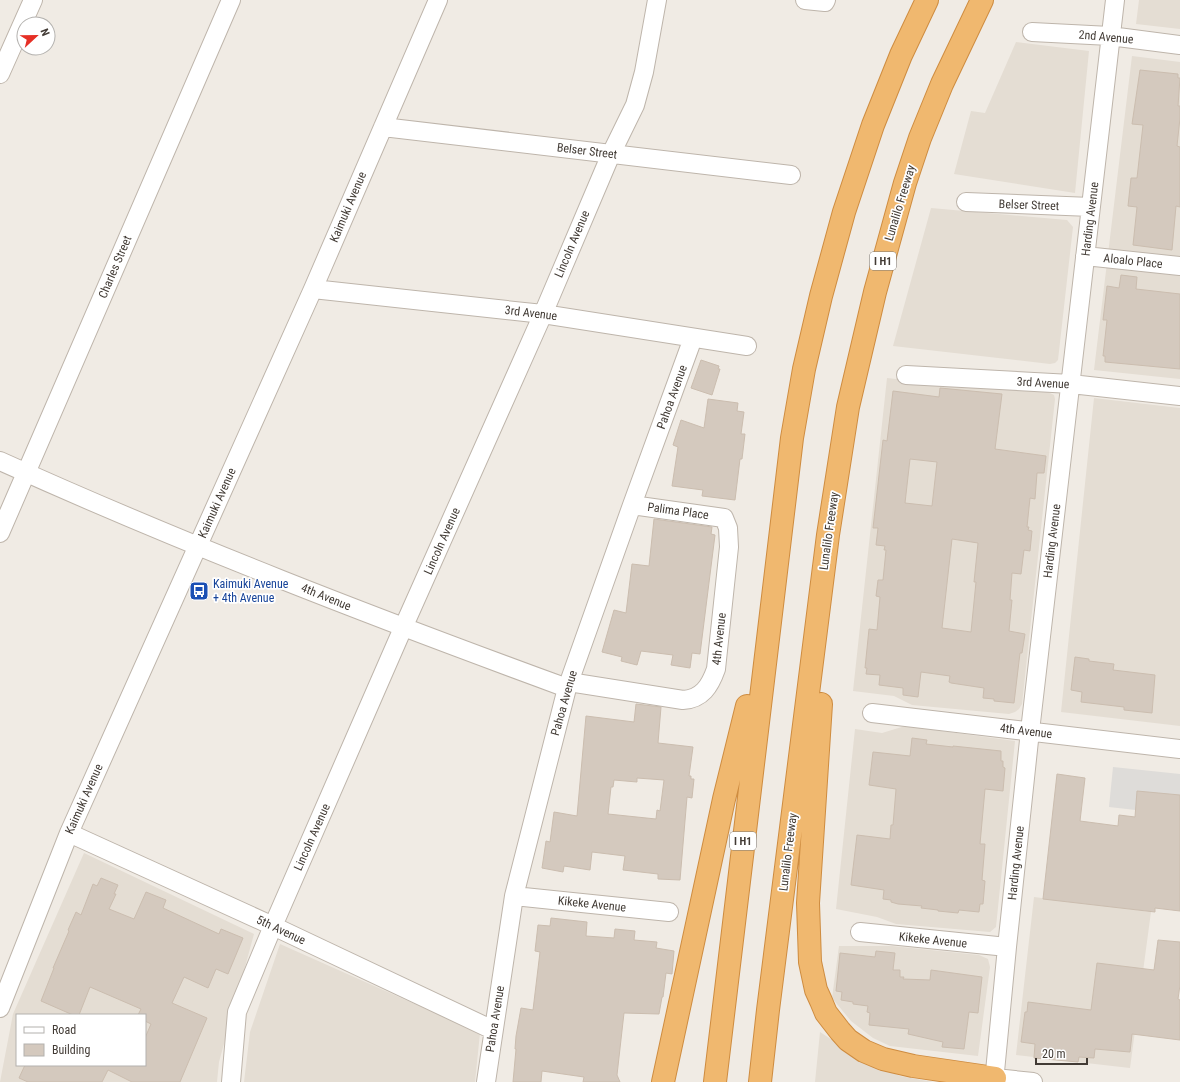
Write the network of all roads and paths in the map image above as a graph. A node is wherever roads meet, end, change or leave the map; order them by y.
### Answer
1 (33, 0) edge
2 (231, 0) edge
3 (438, 0) edge
4 (657, 0) edge
5 (805, 0) edge
6 (927, 0) edge
7 (982, 0) edge
8 (1115, 0) edge
9 (826, 1) edge
10 (1032, 32) dead end
11 (1110, 36) junction
12 (1180, 45) edge
13 (0, 74) edge
14 (383, 126) junction
15 (611, 154) junction
16 (791, 175) dead end
17 (966, 202) dead end
18 (1091, 207) junction
19 (1085, 256) junction
20 (1180, 266) edge
21 (313, 289) junction
22 (542, 314) junction
23 (694, 338) junction
24 (747, 346) dead end
25 (906, 375) dead end
26 (1070, 384) junction
27 (1180, 396) edge
28 (0, 461) edge
29 (26, 473) junction
30 (632, 505) junction
31 (724, 518) joint
32 (0, 533) edge
33 (828, 535) junction
34 (197, 546) junction
35 (771, 601) junction
36 (403, 628) junction
37 (568, 685) junction
38 (872, 713) dead end
39 (1030, 731) junction
40 (1180, 749) edge
41 (69, 833) junction
42 (514, 896) junction
43 (669, 912) dead end
44 (273, 926) junction
45 (860, 932) dead end
46 (1007, 948) junction
47 (0, 1008) edge
48 (493, 1030) junction
49 (994, 1080) edge
50 (231, 1082) edge
51 (486, 1082) edge
52 (663, 1082) edge
53 (714, 1082) edge
54 (760, 1082) edge
55 (1033, 1082) edge

1 - 13 street
2 - 29 street, Charles Street
3 - 14 street, Kaimuki Avenue
4 - 15 street, Lincoln Avenue
5 - 9 street
6 - 35 highway, I H1
7 - 33 highway, Lunalilo Freeway / I H1
8 - 11 street, Harding Avenue
10 - 11 street, 2nd Avenue
11 - 12 street, 2nd Avenue
11 - 18 street, Harding Avenue
14 - 15 street, Belser Street
14 - 21 street, Kaimuki Avenue
15 - 16 street, Belser Street
15 - 22 street, Lincoln Avenue
17 - 18 street, Belser Street
18 - 19 street, Harding Avenue
19 - 20 street, Aloalo Place
19 - 26 street, Harding Avenue
21 - 22 street, 3rd Avenue
21 - 34 street, Kaimuki Avenue
22 - 23 street, 3rd Avenue
22 - 36 street, Lincoln Avenue
23 - 24 street, 3rd Avenue
23 - 30 street, Pahoa Avenue
25 - 26 street, 3rd Avenue
26 - 27 street, 3rd Avenue
26 - 39 street, Harding Avenue
28 - 29 street, 4th Avenue
29 - 32 street, Charles Street
29 - 34 street, 4th Avenue
30 - 31 street, Palima Place
30 - 37 street, Pahoa Avenue
31 - 37 street, 4th Avenue
33 - 49 highway
33 - 54 highway, Lunalilo Freeway / I H1
34 - 36 street, 4th Avenue
34 - 41 street, Kaimuki Avenue
35 - 52 highway
35 - 53 highway, I H1
36 - 37 street, 4th Avenue
36 - 44 street, Lincoln Avenue
37 - 42 street, Pahoa Avenue
38 - 39 street, 4th Avenue
39 - 40 street, 4th Avenue
39 - 46 street, Harding Avenue
41 - 44 street, 5th Avenue
41 - 47 street, Kaimuki Avenue
42 - 43 street, Kikeke Avenue
42 - 48 street, Pahoa Avenue
44 - 48 street, 5th Avenue
44 - 50 street, Lincoln Avenue
45 - 46 street, Kikeke Avenue
46 - 49 street, Harding Avenue
48 - 51 street, Pahoa Avenue
49 - 55 street

